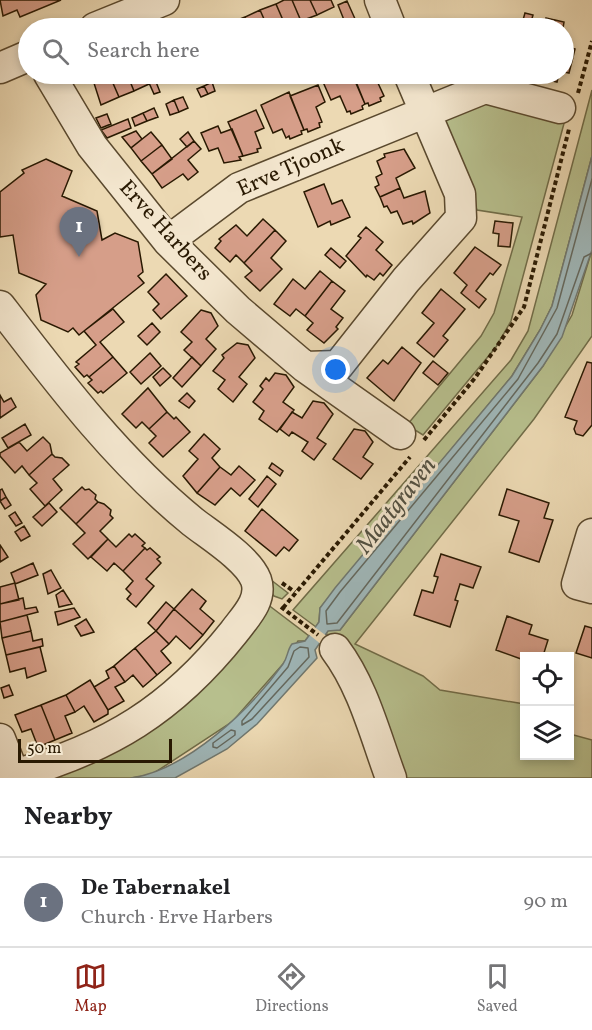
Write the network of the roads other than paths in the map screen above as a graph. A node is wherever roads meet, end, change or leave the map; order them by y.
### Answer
1 (164, 0) edge
2 (380, 0) edge
3 (120, 18) edge
4 (387, 18) edge
5 (18, 60) edge
6 (0, 68) edge
7 (55, 84) edge
8 (413, 84) edge
9 (569, 109) road end
10 (424, 111) junction
11 (168, 241) junction
12 (0, 306) edge
13 (305, 367) junction
14 (410, 446) road end
15 (591, 541) edge
16 (592, 588) edge
17 (334, 649) dead end
18 (0, 739) edge
19 (14, 777) edge
20 (391, 778) edge

1 - 3 street
2 - 4 street
5 - 6 street
7 - 11 street, Erve Harbers
8 - 10 street
9 - 10 street
10 - 11 street, Erve Tjoonk
10 - 13 street
11 - 13 street, Erve Harbers
12 - 19 street
13 - 14 street, Erve Harbers
15 - 16 street
17 - 20 street
18 - 19 street

